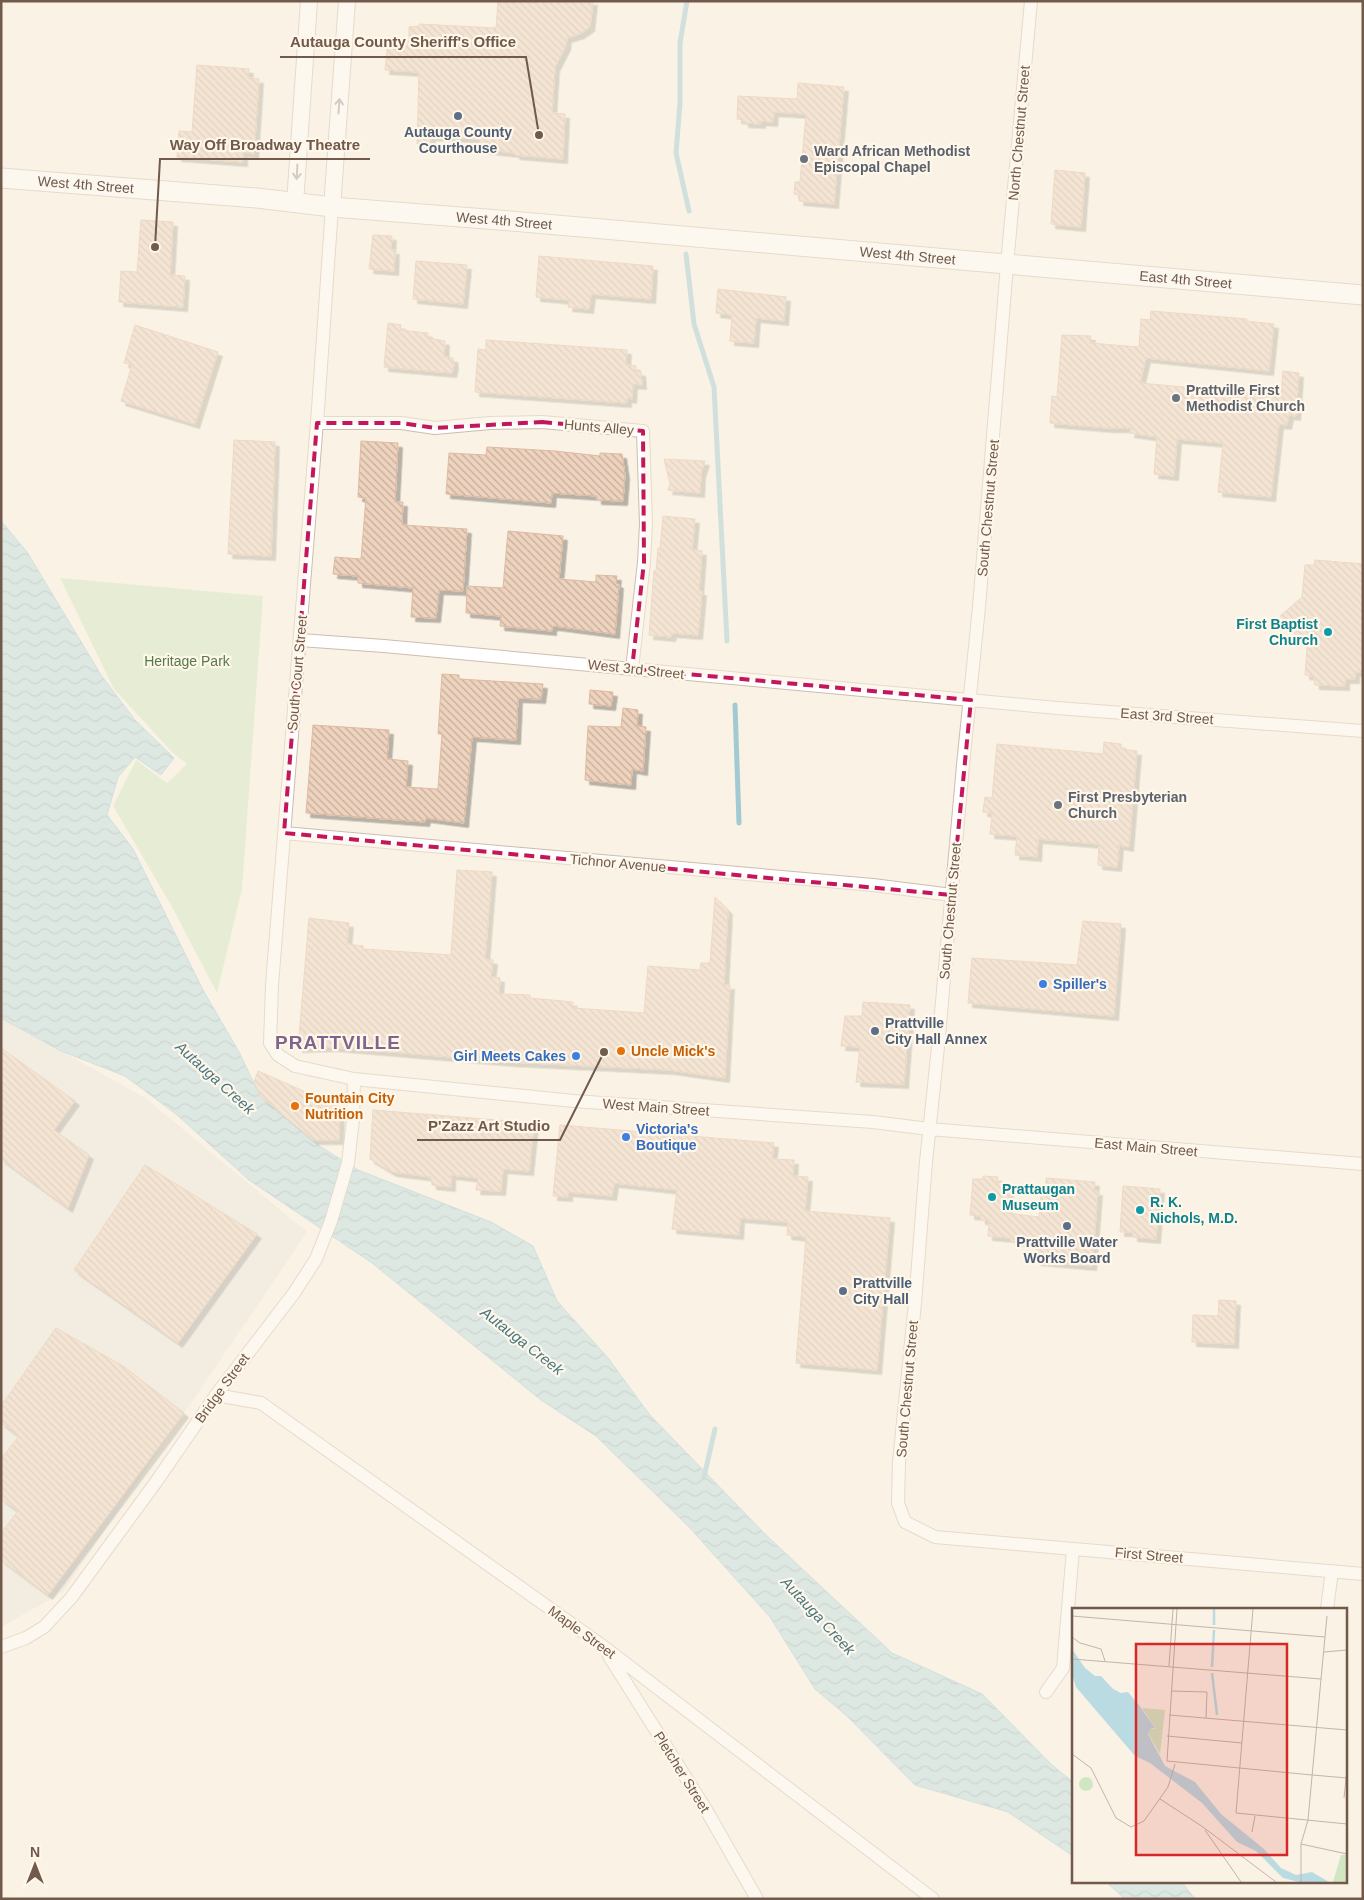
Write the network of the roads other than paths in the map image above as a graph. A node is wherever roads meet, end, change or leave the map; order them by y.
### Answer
1 (309, 1) edge
2 (347, 1) edge
3 (1031, 1) edge
4 (1, 178) edge
5 (295, 203) junction
6 (332, 207) junction
7 (1007, 264) junction
8 (1363, 295) edge
9 (317, 423) junction
10 (300, 640) junction
11 (632, 669) junction
12 (971, 700) junction
13 (1363, 731) edge
14 (284, 833) junction
15 (952, 895) junction
16 (354, 1079) junction
17 (929, 1129) junction
18 (1363, 1164) edge
19 (216, 1395) junction
20 (936, 1537) joint
21 (1073, 1549) junction
22 (1332, 1571) junction
23 (1363, 1574) edge
24 (1328, 1608) edge
25 (1, 1646) edge
26 (604, 1647) junction
27 (1046, 1692) dead end
28 (757, 1899) edge
29 (933, 1899) edge

1 -> 5 street
6 -> 2 street
3 - 7 street, North Chestnut Street
4 - 5 main road, West 4th Street
5 - 6 main road, West 4th Street
6 - 7 main road, West 4th Street
6 - 9 street, South Court Street
7 - 8 main road, East 4th Street
7 - 12 street, South Chestnut Street
9 - 10 street, South Court Street
9 - 11 street, Hunts Alley
10 - 11 street, West 3rd Street
10 - 14 street, South Court Street
11 - 12 street, West 3rd Street
12 - 13 street, East 3rd Street
12 - 15 street, South Chestnut Street
14 - 15 street, Tichnor Avenue
14 - 16 street, South Court Street
15 - 17 street, South Chestnut Street
16 - 17 street, West Main Street
16 - 19 street, Bridge Street
17 - 18 street, East Main Street
17 - 20 street, South Chestnut Street
19 - 25 street, Bridge Street
19 - 26 street, Maple Street
20 - 21 street, First Street
21 - 22 street, First Street
21 - 27 street
22 - 23 street, First Street
22 - 24 street
26 - 28 street, Pletcher Street
26 - 29 street, Maple Street

